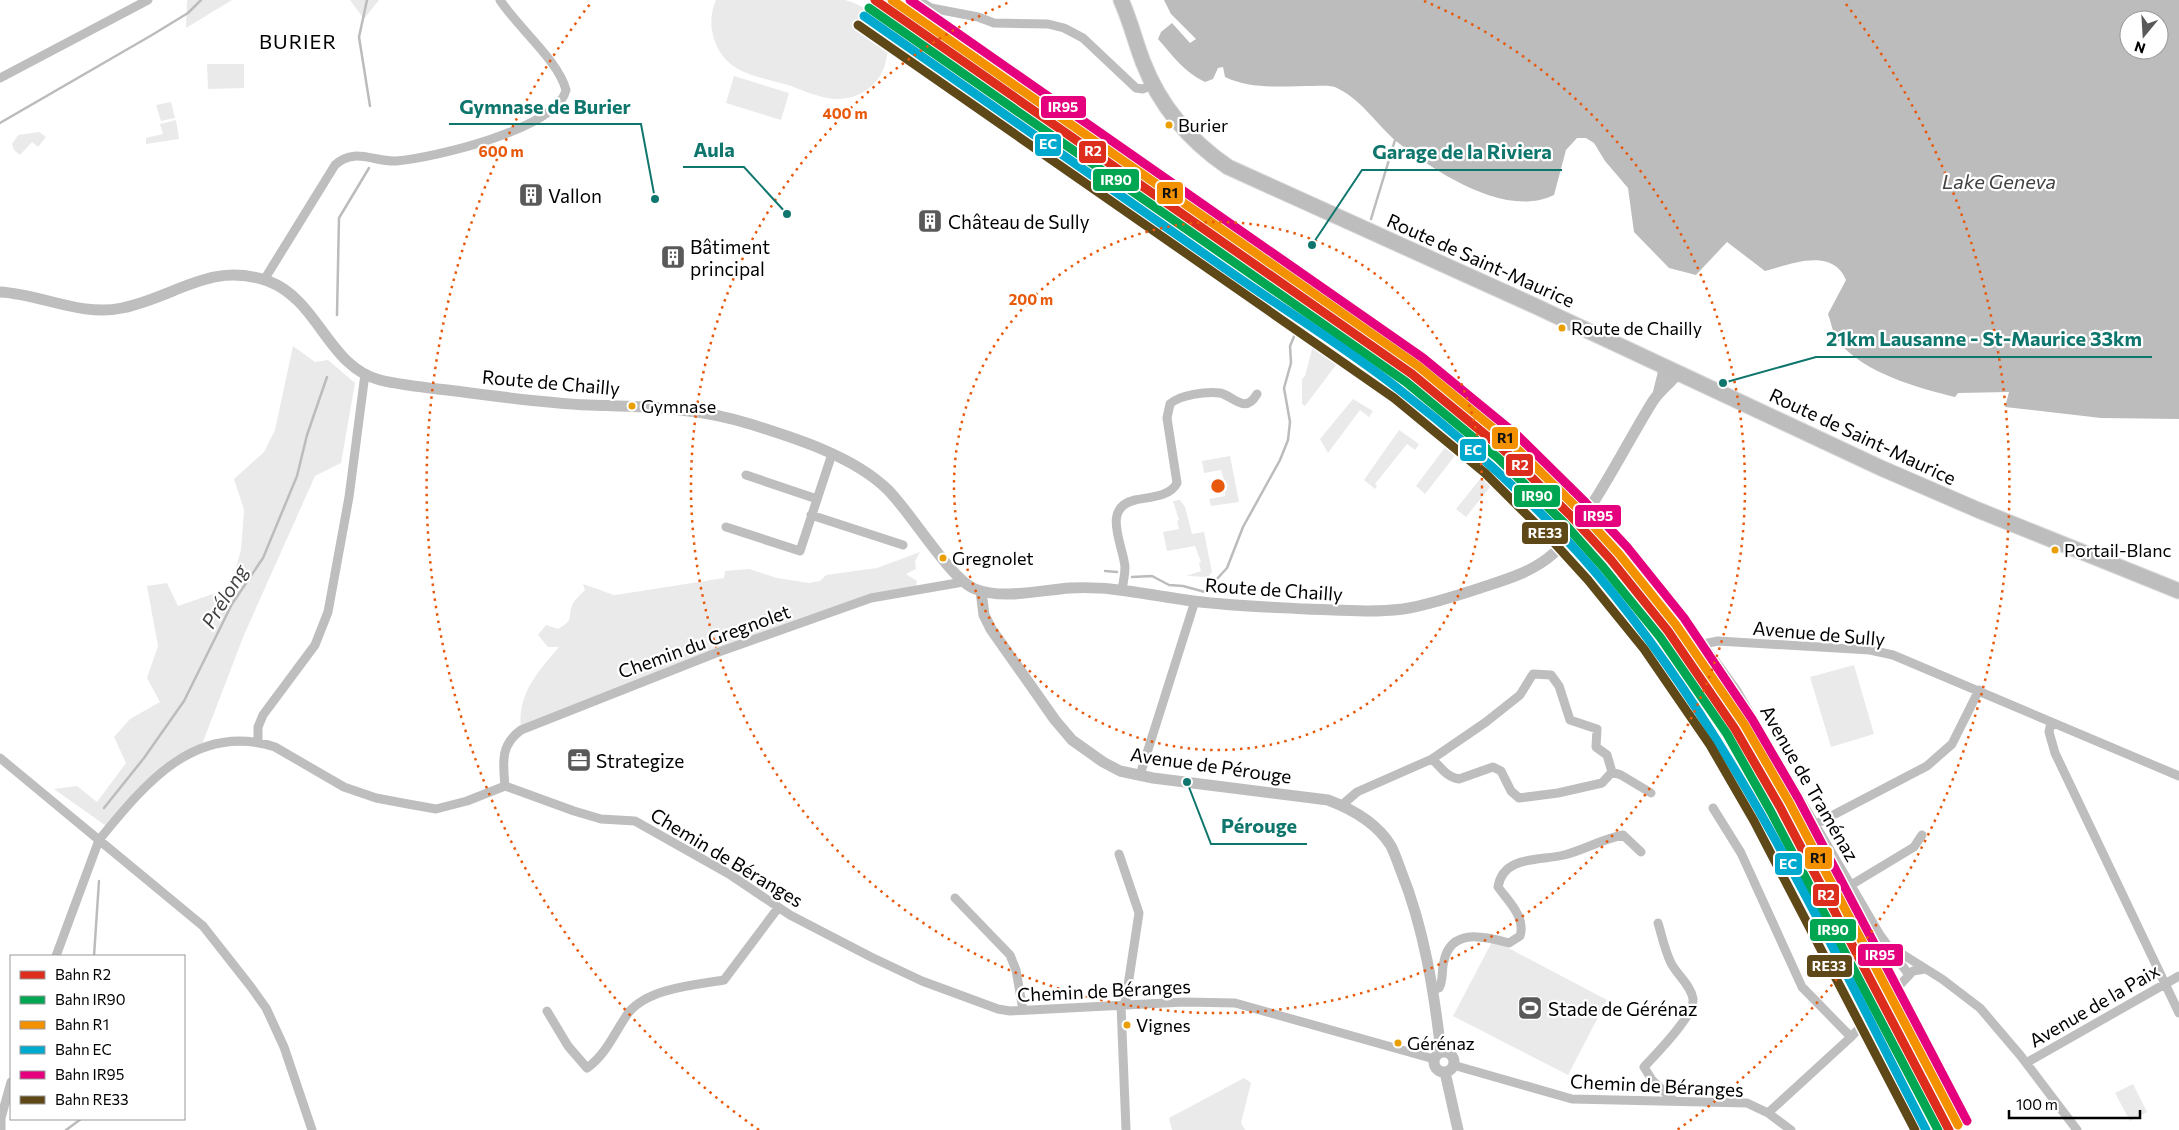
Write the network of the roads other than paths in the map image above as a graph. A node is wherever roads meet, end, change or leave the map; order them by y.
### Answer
1 (148, 0) edge
2 (500, 0) edge
3 (918, 0) edge
4 (1122, 0) edge
5 (0, 78) edge
6 (1153, 84) junction
7 (264, 280) junction
8 (0, 292) edge
9 (1672, 370) junction
10 (365, 374) junction
11 (1258, 394) dead end
12 (832, 454) junction
13 (746, 475) dead end
14 (817, 498) junction
15 (1591, 503) junction
16 (812, 515) junction
17 (726, 527) dead end
18 (1567, 538) junction
19 (903, 545) dead end
20 (964, 582) junction
21 (1122, 590) junction
22 (981, 591) junction
23 (2179, 591) edge
24 (1196, 601) junction
25 (1703, 644) junction
26 (1979, 690) junction
27 (2051, 722) junction
28 (258, 743) junction
29 (1728, 755) dead end
30 (1432, 759) junction
31 (2, 762) edge
32 (1612, 772) junction
33 (1140, 775) junction
34 (2179, 776) edge
35 (505, 786) junction
36 (1651, 793) dead end
37 (1342, 805) junction
38 (1713, 808) dead end
39 (1816, 824) junction
40 (1922, 835) dead end
41 (99, 840) junction
42 (1641, 852) dead end
43 (1118, 854) dead end
44 (1851, 885) junction
45 (955, 898) dead end
46 (778, 908) junction
47 (1658, 923) dead end
48 (1885, 941) junction
49 (56, 955) edge
50 (1925, 969) junction
51 (1909, 975) junction
52 (2179, 976) edge
53 (2166, 983) junction
54 (1432, 990) junction
55 (1123, 1005) junction
56 (1023, 1010) junction
57 (547, 1012) dead end
58 (2179, 1013) edge
59 (1868, 1019) junction
60 (1851, 1037) junction
61 (1438, 1056) junction
62 (2026, 1063) junction
63 (1449, 1068) junction
64 (10, 1086) edge
65 (1674, 1101) junction
66 (1768, 1113) junction
67 (1, 1130) edge
68 (312, 1130) edge
69 (1126, 1130) edge
70 (1458, 1130) edge
71 (1791, 1130) edge
72 (1922, 1130) edge
73 (2077, 1130) edge

1 - 5 street
2 - 7 street
3 - 6 street
4 - 6 main road, Route de Saint-Maurice
6 - 9 main road, Route de Saint-Maurice
7 - 8 street, Route de Chailly
7 - 10 street, Route de Chailly
9 - 15 street, Route de Chailly
9 - 23 main road, Route de Saint-Maurice
10 - 12 street, Route de Chailly
10 - 28 street
11 - 21 street
12 - 14 street
12 - 20 street, Route de Chailly
13 - 14 street
14 - 16 street
15 - 18 street, Route de Chailly
15 - 25 street
16 - 17 street
16 - 19 street
18 - 24 street, Route de Chailly
18 - 29 street
20 - 22 street, Route de Chailly
20 - 35 street, Chemin du Gregnolet
21 - 22 street, Route de Chailly
21 - 24 street, Route de Chailly
22 - 33 street, Avenue de Pérouge
24 - 33 street
25 - 26 street, Avenue de Sully
25 - 39 street, Avenue de Traménaz
26 - 27 street, Avenue de Sully
26 - 39 street
27 - 34 street, Avenue de Sully
27 - 53 street
28 - 35 street
28 - 41 street
30 - 32 street
30 - 32 street
30 - 37 street
31 - 41 street
32 - 36 street
33 - 37 street, Avenue de Pérouge
35 - 46 street, Chemin de Béranges
37 - 54 street, Avenue de Pérouge
38 - 60 street
39 - 44 street, Avenue de Traménaz
40 - 44 street
41 - 49 street
41 - 68 street
42 - 54 street
43 - 55 street
44 - 48 street, Avenue de Traménaz
45 - 56 street
46 - 56 street, Chemin de Béranges
46 - 57 street
47 - 65 street
48 - 50 street, Avenue de Traménaz
48 - 51 street, Avenue de Traménaz
50 - 51 street
50 - 62 street, Avenue de Traménaz
51 - 59 street, Chemin de Béranges
52 - 53 street, Avenue de la Paix
53 - 58 street
53 - 62 street, Avenue de la Paix
54 - 61 street, Avenue de Pérouge
55 - 56 street, Chemin de Béranges
55 - 61 street, Chemin de Béranges
55 - 69 street
59 - 60 street, Chemin de Béranges
59 - 72 street
60 - 66 street, Chemin de Béranges
61 - 63 street
61 - 63 street
62 - 73 street, Avenue de Traménaz
63 - 65 street, Chemin de Béranges
63 - 70 street
64 - 67 street
65 - 66 street, Chemin de Béranges
66 - 71 street

